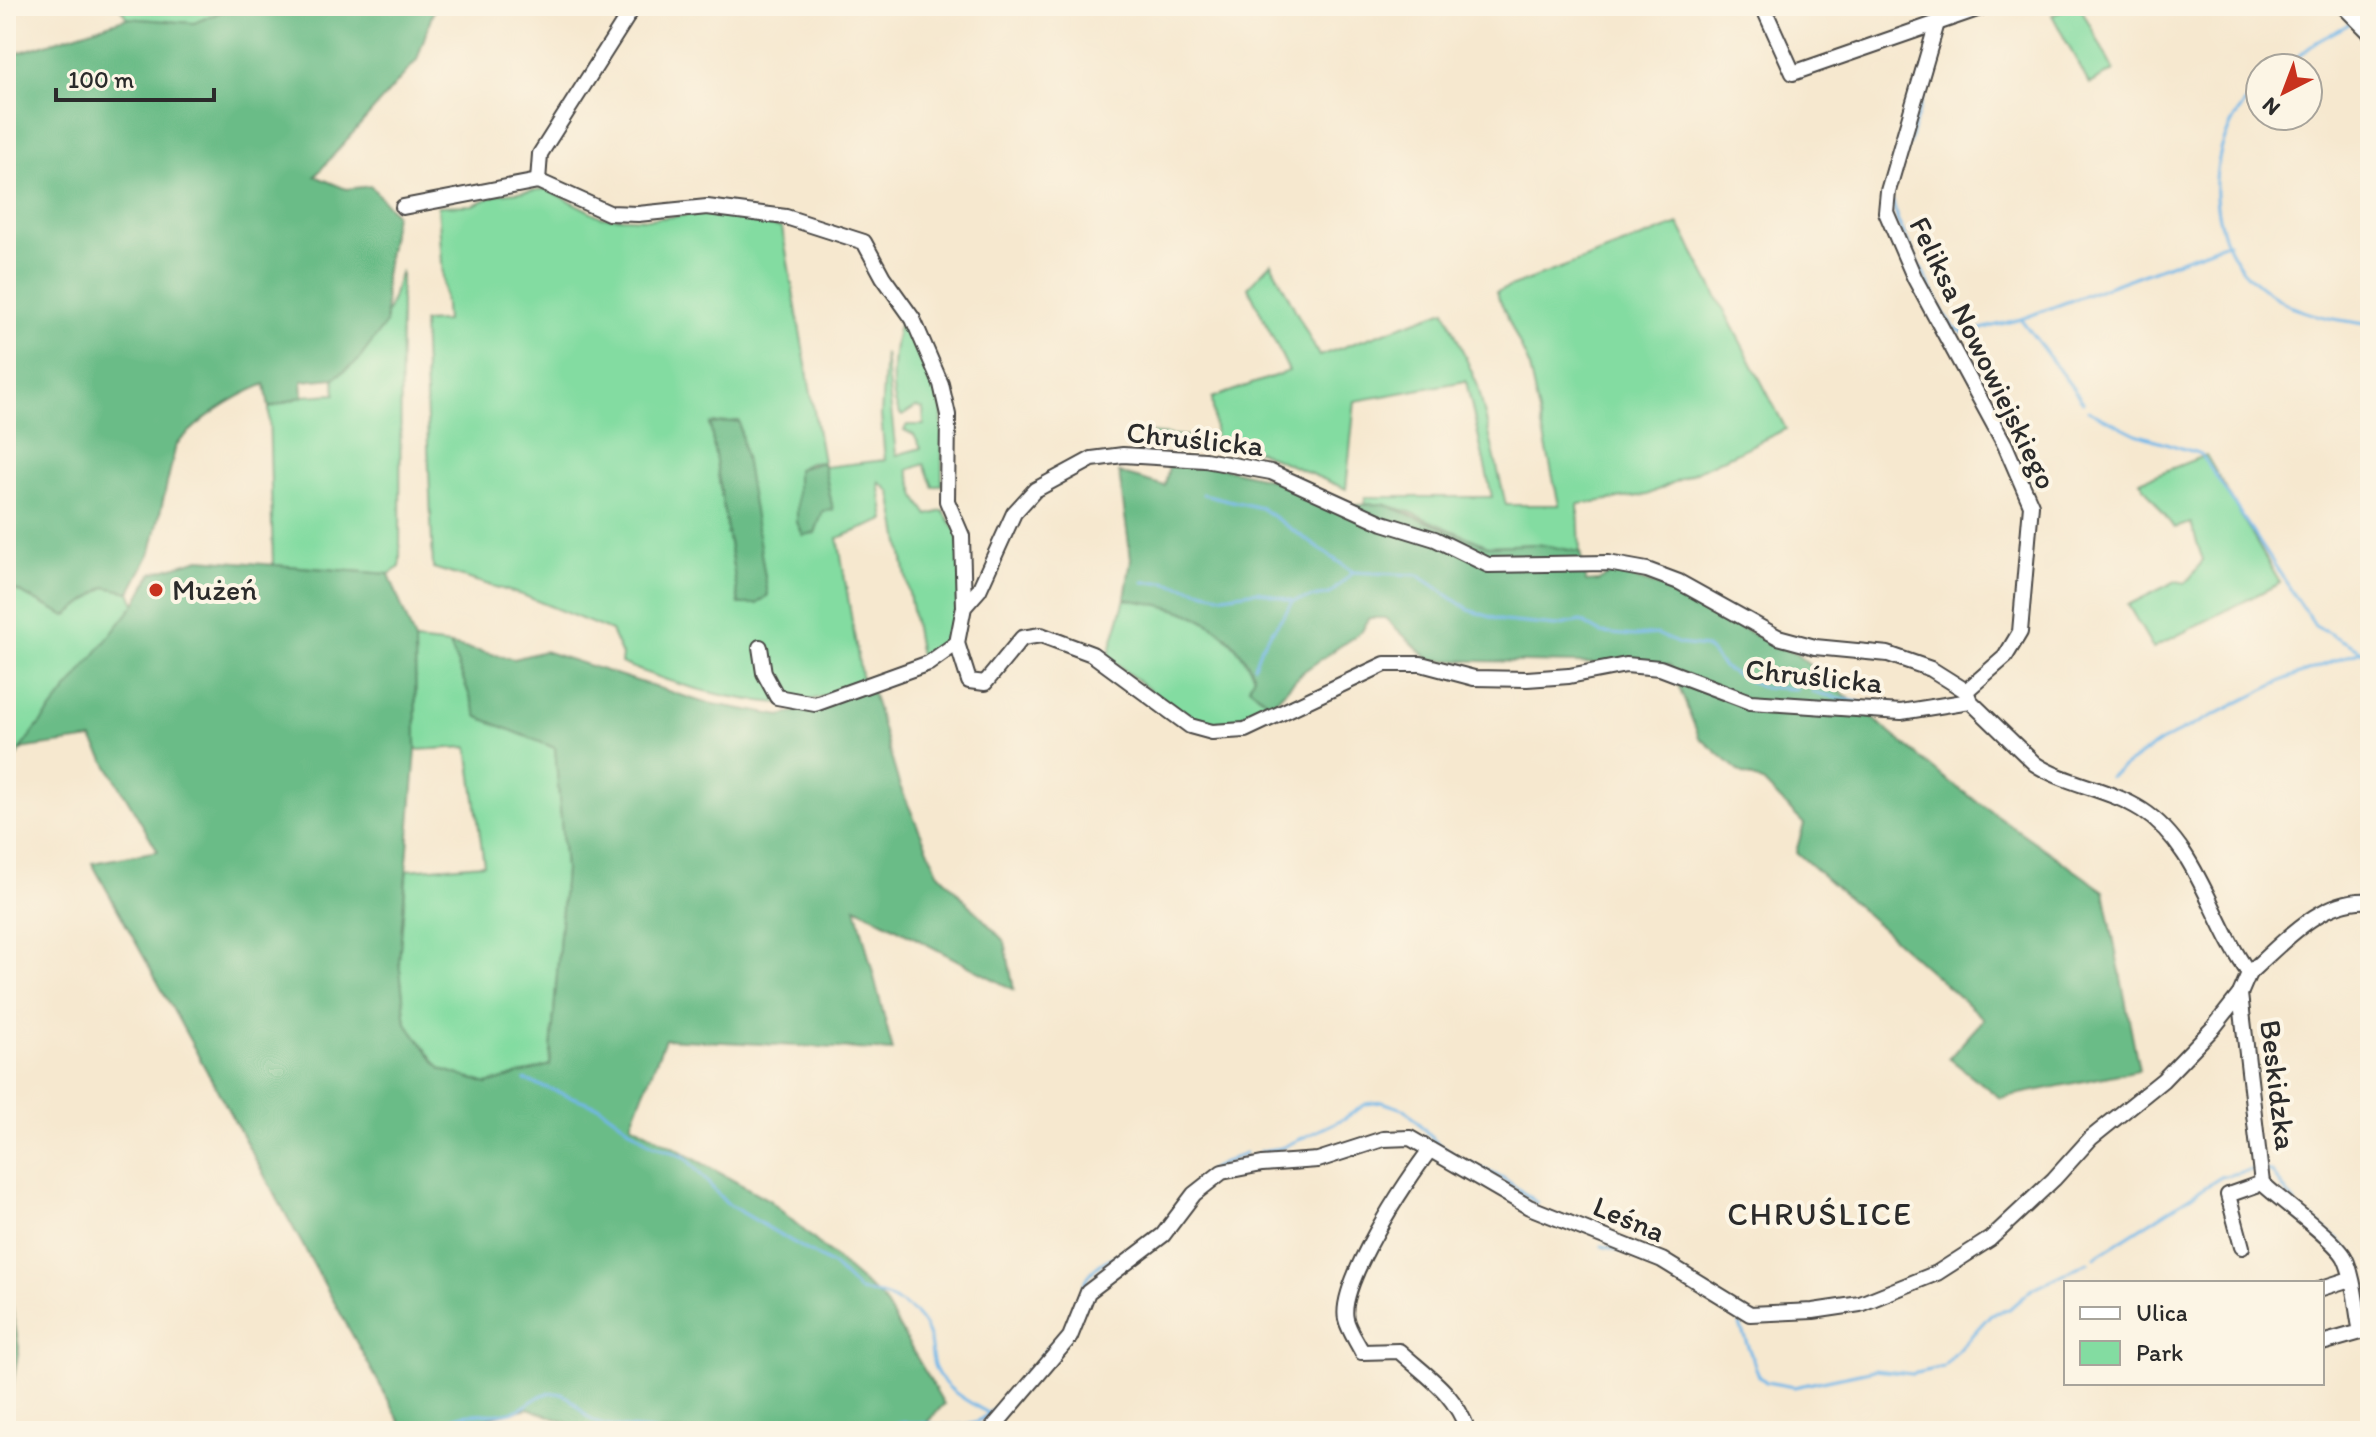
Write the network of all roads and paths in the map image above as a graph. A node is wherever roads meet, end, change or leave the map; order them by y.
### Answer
1 (634, 6) edge
2 (1986, 6) edge
3 (2346, 6) edge
4 (1764, 9) dead end
5 (1941, 21) junction
6 (2370, 30) edge
7 (538, 181) junction
8 (403, 207) dead end
9 (964, 607) junction
10 (957, 643) junction
11 (760, 647) dead end
12 (1968, 696) junction
13 (2370, 901) edge
14 (2249, 973) junction
15 (2240, 994) junction
16 (1430, 1150) junction
17 (2262, 1174) junction
18 (2242, 1247) dead end
19 (2350, 1279) junction
20 (2324, 1287) edge
21 (2324, 1342) edge
22 (990, 1431) edge
23 (1468, 1431) edge

1 - 7 street
2 - 5 street
3 - 6 main road
4 - 5 street
5 - 12 street, Feliksa Nowowiejskiego
7 - 8 street
7 - 9 street
9 - 10 street, Chruślicka
9 - 12 street, Chruślicka
10 - 11 street
10 - 12 street, Chruślicka
12 - 14 street, Chruślicka
13 - 14 street
14 - 15 street, Leśna
15 - 16 street, Leśna
15 - 17 street, Beskidzka
16 - 22 street, Leśna
16 - 23 street
17 - 18 street, Beskidzka
17 - 19 street, Beskidzka
19 - 20 street
19 - 21 street, Beskidzka

